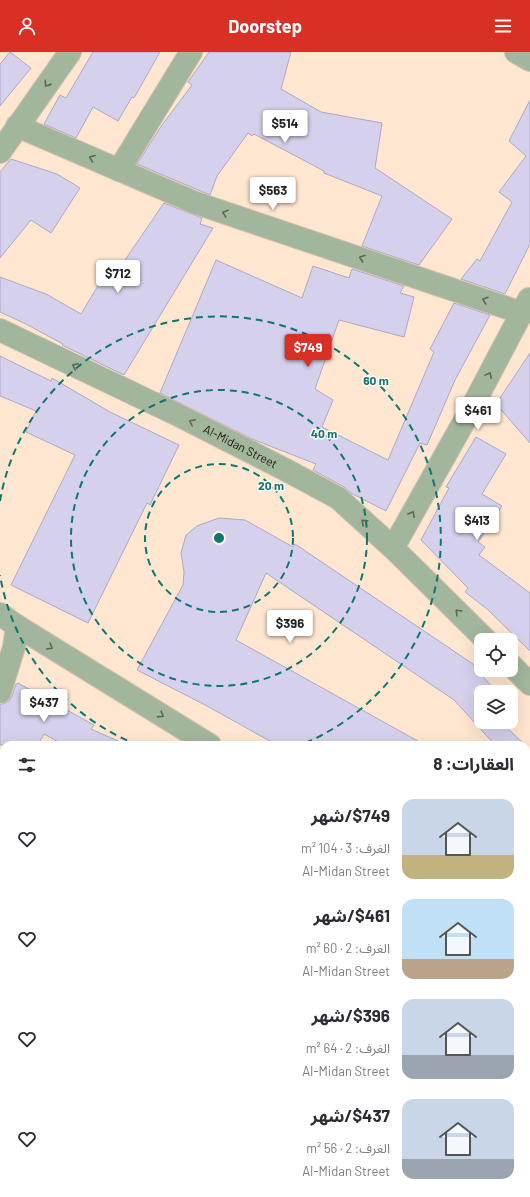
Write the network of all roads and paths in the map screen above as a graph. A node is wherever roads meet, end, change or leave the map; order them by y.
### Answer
1 (70, 52) edge
2 (191, 52) edge
3 (516, 52) edge
4 (530, 60) edge
5 (17, 126) junction
6 (0, 152) edge
7 (119, 170) junction
8 (527, 307) edge
9 (0, 330) edge
10 (394, 548) junction
11 (9, 620) edge
12 (479, 633) edge
13 (518, 672) edge
14 (530, 684) edge
15 (0, 692) edge
16 (204, 741) edge

1 -> 5 street
2 - 7 street
3 - 4 street
5 - 6 street
7 -> 5 street
8 -> 7 street
10 -> 8 street
10 -> 9 street, AI-Midan Street
12 -> 10 street, AI-Midan Street
11 - 15 street
11 -> 16 street
13 - 14 street

